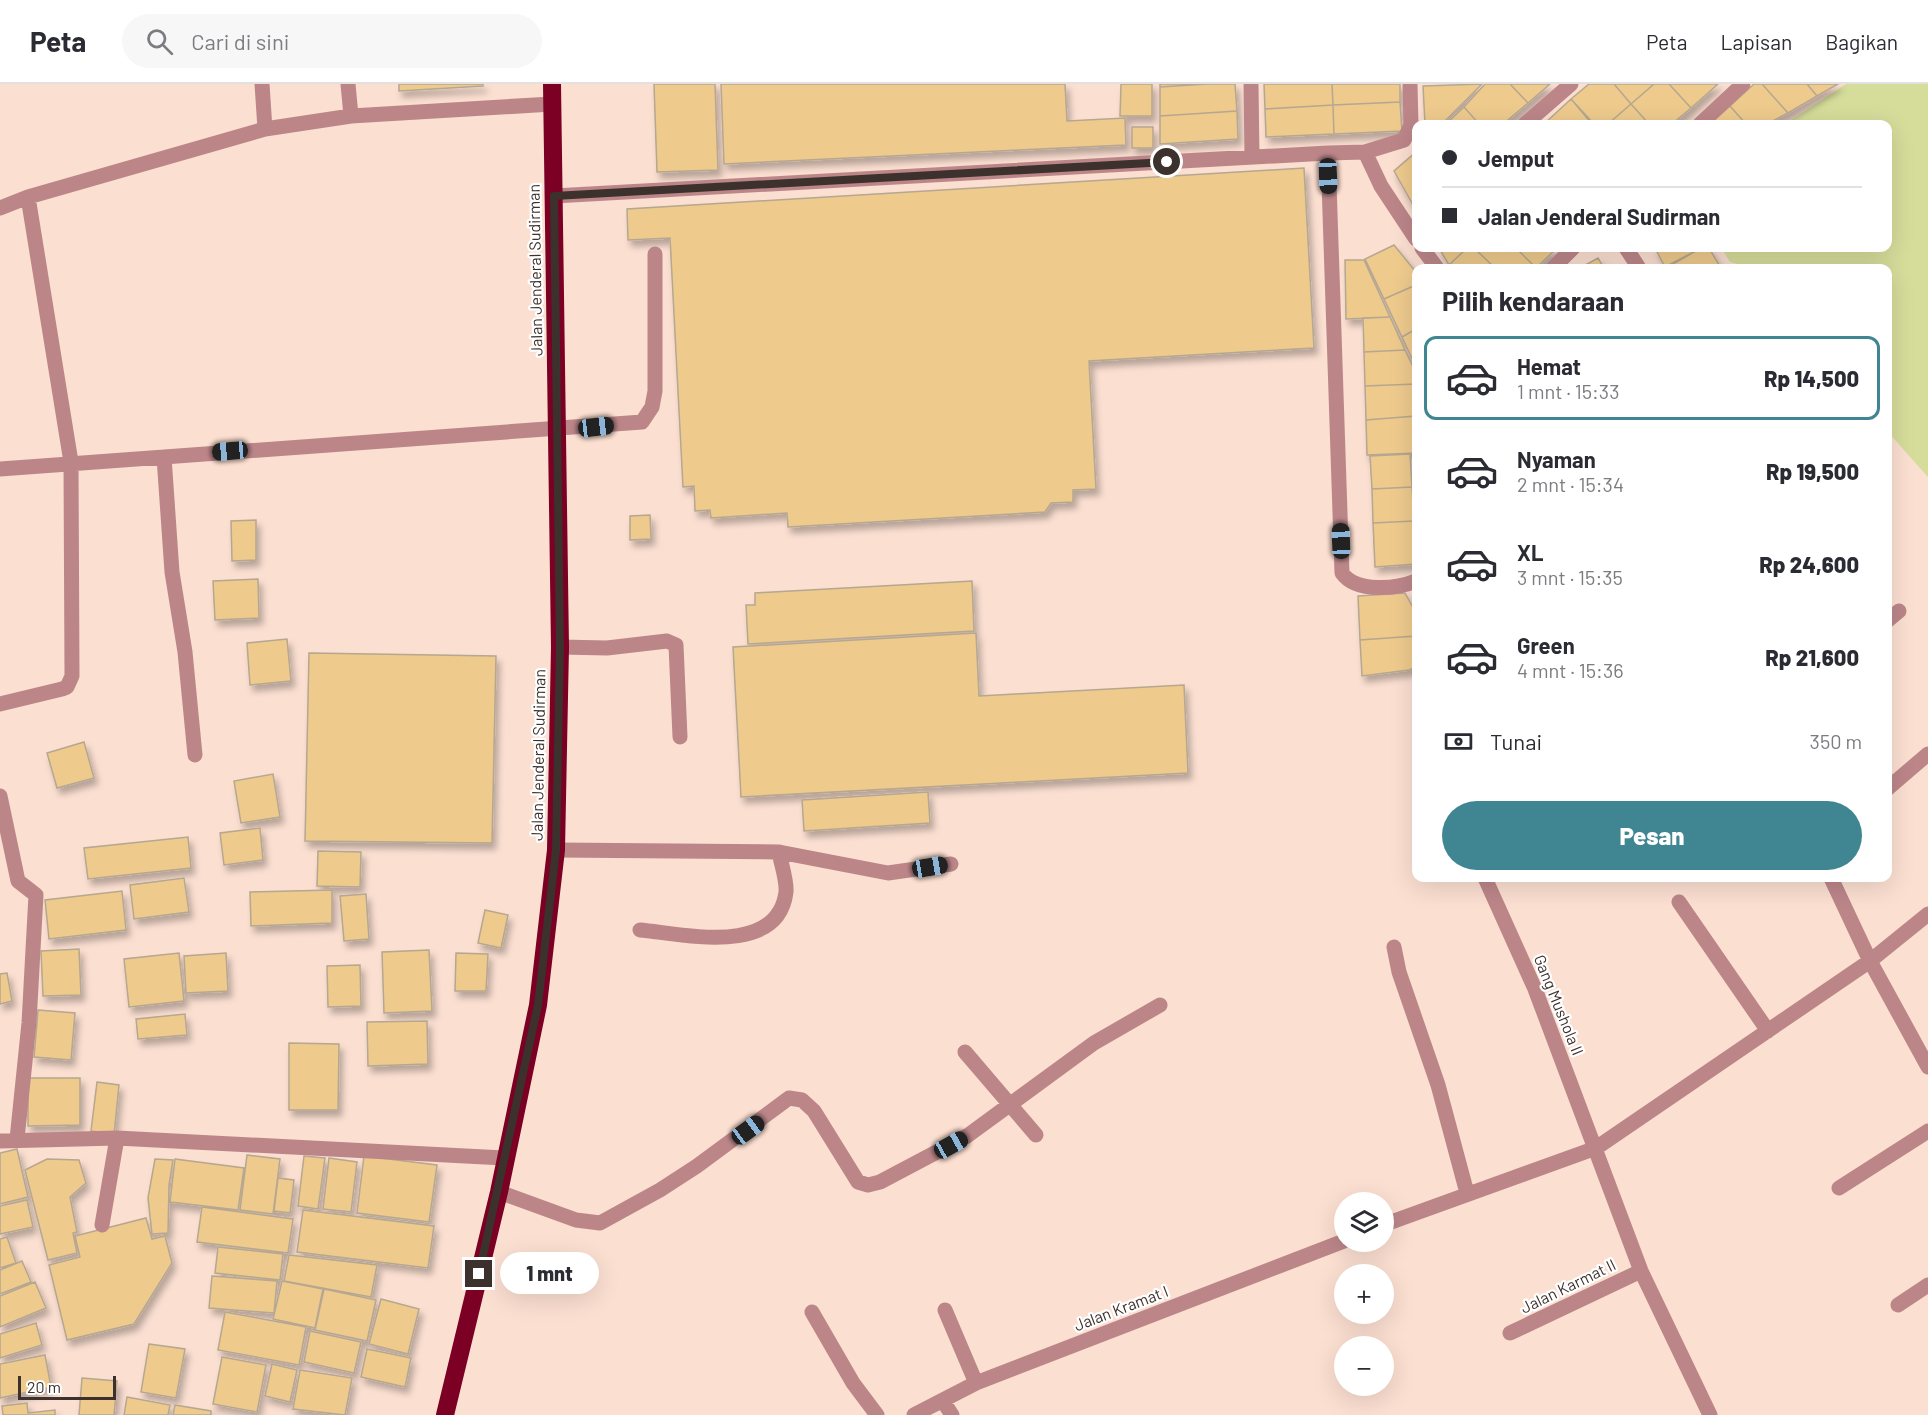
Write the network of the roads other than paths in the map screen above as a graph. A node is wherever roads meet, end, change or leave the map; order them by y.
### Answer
1 (262, 84) edge
2 (348, 84) edge
3 (552, 84) edge
4 (1251, 84) edge
5 (1410, 84) edge
6 (1571, 84) edge
7 (1743, 84) edge
8 (552, 104) junction
9 (351, 116) junction
10 (1530, 120) edge
11 (1704, 120) edge
12 (265, 129) junction
13 (1365, 152) junction
14 (1328, 153) junction
15 (1252, 157) junction
16 (554, 196) junction
17 (28, 197) junction
18 (0, 208) edge
19 (1412, 226) edge
20 (1569, 252) edge
21 (655, 254) dead end
22 (1557, 264) edge
23 (556, 429) junction
24 (164, 457) junction
25 (71, 462) junction
26 (0, 469) edge
27 (1412, 583) edge
28 (560, 647) junction
29 (0, 704) edge
30 (680, 737) dead end
31 (195, 754) dead end
32 (1928, 754) edge
33 (1892, 785) edge
34 (0, 796) edge
35 (556, 850) junction
36 (779, 852) junction
37 (951, 864) dead end
38 (1487, 882) edge
39 (1833, 882) edge
40 (1679, 902) dead end
41 (1928, 914) edge
42 (640, 930) dead end
43 (1394, 947) dead end
44 (1870, 961) junction
45 (1160, 1005) dead end
46 (1768, 1031) junction
47 (965, 1052) dead end
48 (1928, 1067) edge
49 (1009, 1104) junction
50 (1928, 1131) edge
51 (1036, 1135) dead end
52 (117, 1138) junction
53 (17, 1139) junction
54 (0, 1141) edge
55 (1596, 1148) junction
56 (504, 1158) junction
57 (1839, 1188) dead end
58 (499, 1192) junction
59 (1467, 1193) junction
60 (1394, 1221) edge
61 (102, 1225) dead end
62 (1334, 1244) edge
63 (1641, 1271) junction
64 (1928, 1285) edge
65 (1898, 1305) dead end
66 (945, 1310) dead end
67 (812, 1312) dead end
68 (1510, 1334) dead end
69 (976, 1383) junction
70 (943, 1401) junction
71 (445, 1415) edge
72 (877, 1415) edge
73 (914, 1415) edge
74 (952, 1415) edge
75 (1710, 1415) edge

1 - 12 street
2 - 9 street
3 - 8 highway, Jalan Jenderal Sudirman
4 - 15 street
5 - 13 street
6 - 10 street
7 - 11 street
8 - 9 street
8 - 16 highway, Jalan Jenderal Sudirman
9 - 12 street
12 - 17 street
13 - 14 street
13 - 19 street
14 - 15 street
14 - 27 street
15 - 16 street
16 - 23 highway, Jalan Jenderal Sudirman
17 - 18 street
17 - 25 street
20 - 22 street
21 - 23 street
23 - 24 street
23 - 28 highway, Jalan Jenderal Sudirman
24 - 25 street
24 - 31 street
25 - 26 street
25 - 29 street
28 - 30 street
28 - 35 highway, Jalan Jenderal Sudirman
32 - 33 street
34 - 53 street
35 - 36 street
35 - 56 highway, Jalan Jenderal Sudirman
36 - 37 street
36 - 42 street
38 - 55 street, Gang Mushola II
39 - 44 street
40 - 46 street
41 - 44 street
43 - 59 street
44 - 46 street
44 - 48 street
45 - 49 street
46 - 55 street
47 - 49 street
49 - 51 street
49 - 58 street
50 - 57 street
52 - 53 street
52 - 56 street
52 - 61 street
53 - 54 street
55 - 59 street
55 - 63 street, Gang Mushola II
56 - 58 highway, Jalan Jenderal Sudirman
58 - 71 highway, Jalan Jenderal Sudirman
59 - 60 street
62 - 69 street, Jalan Kramat I
63 - 68 street, Jalan Karmat II
63 - 75 street, Gang Mushola II
64 - 65 street
66 - 69 street
67 - 72 street
69 - 70 street, Jalan Kramat I
70 - 73 street, Jalan Kramat I
70 - 74 street

